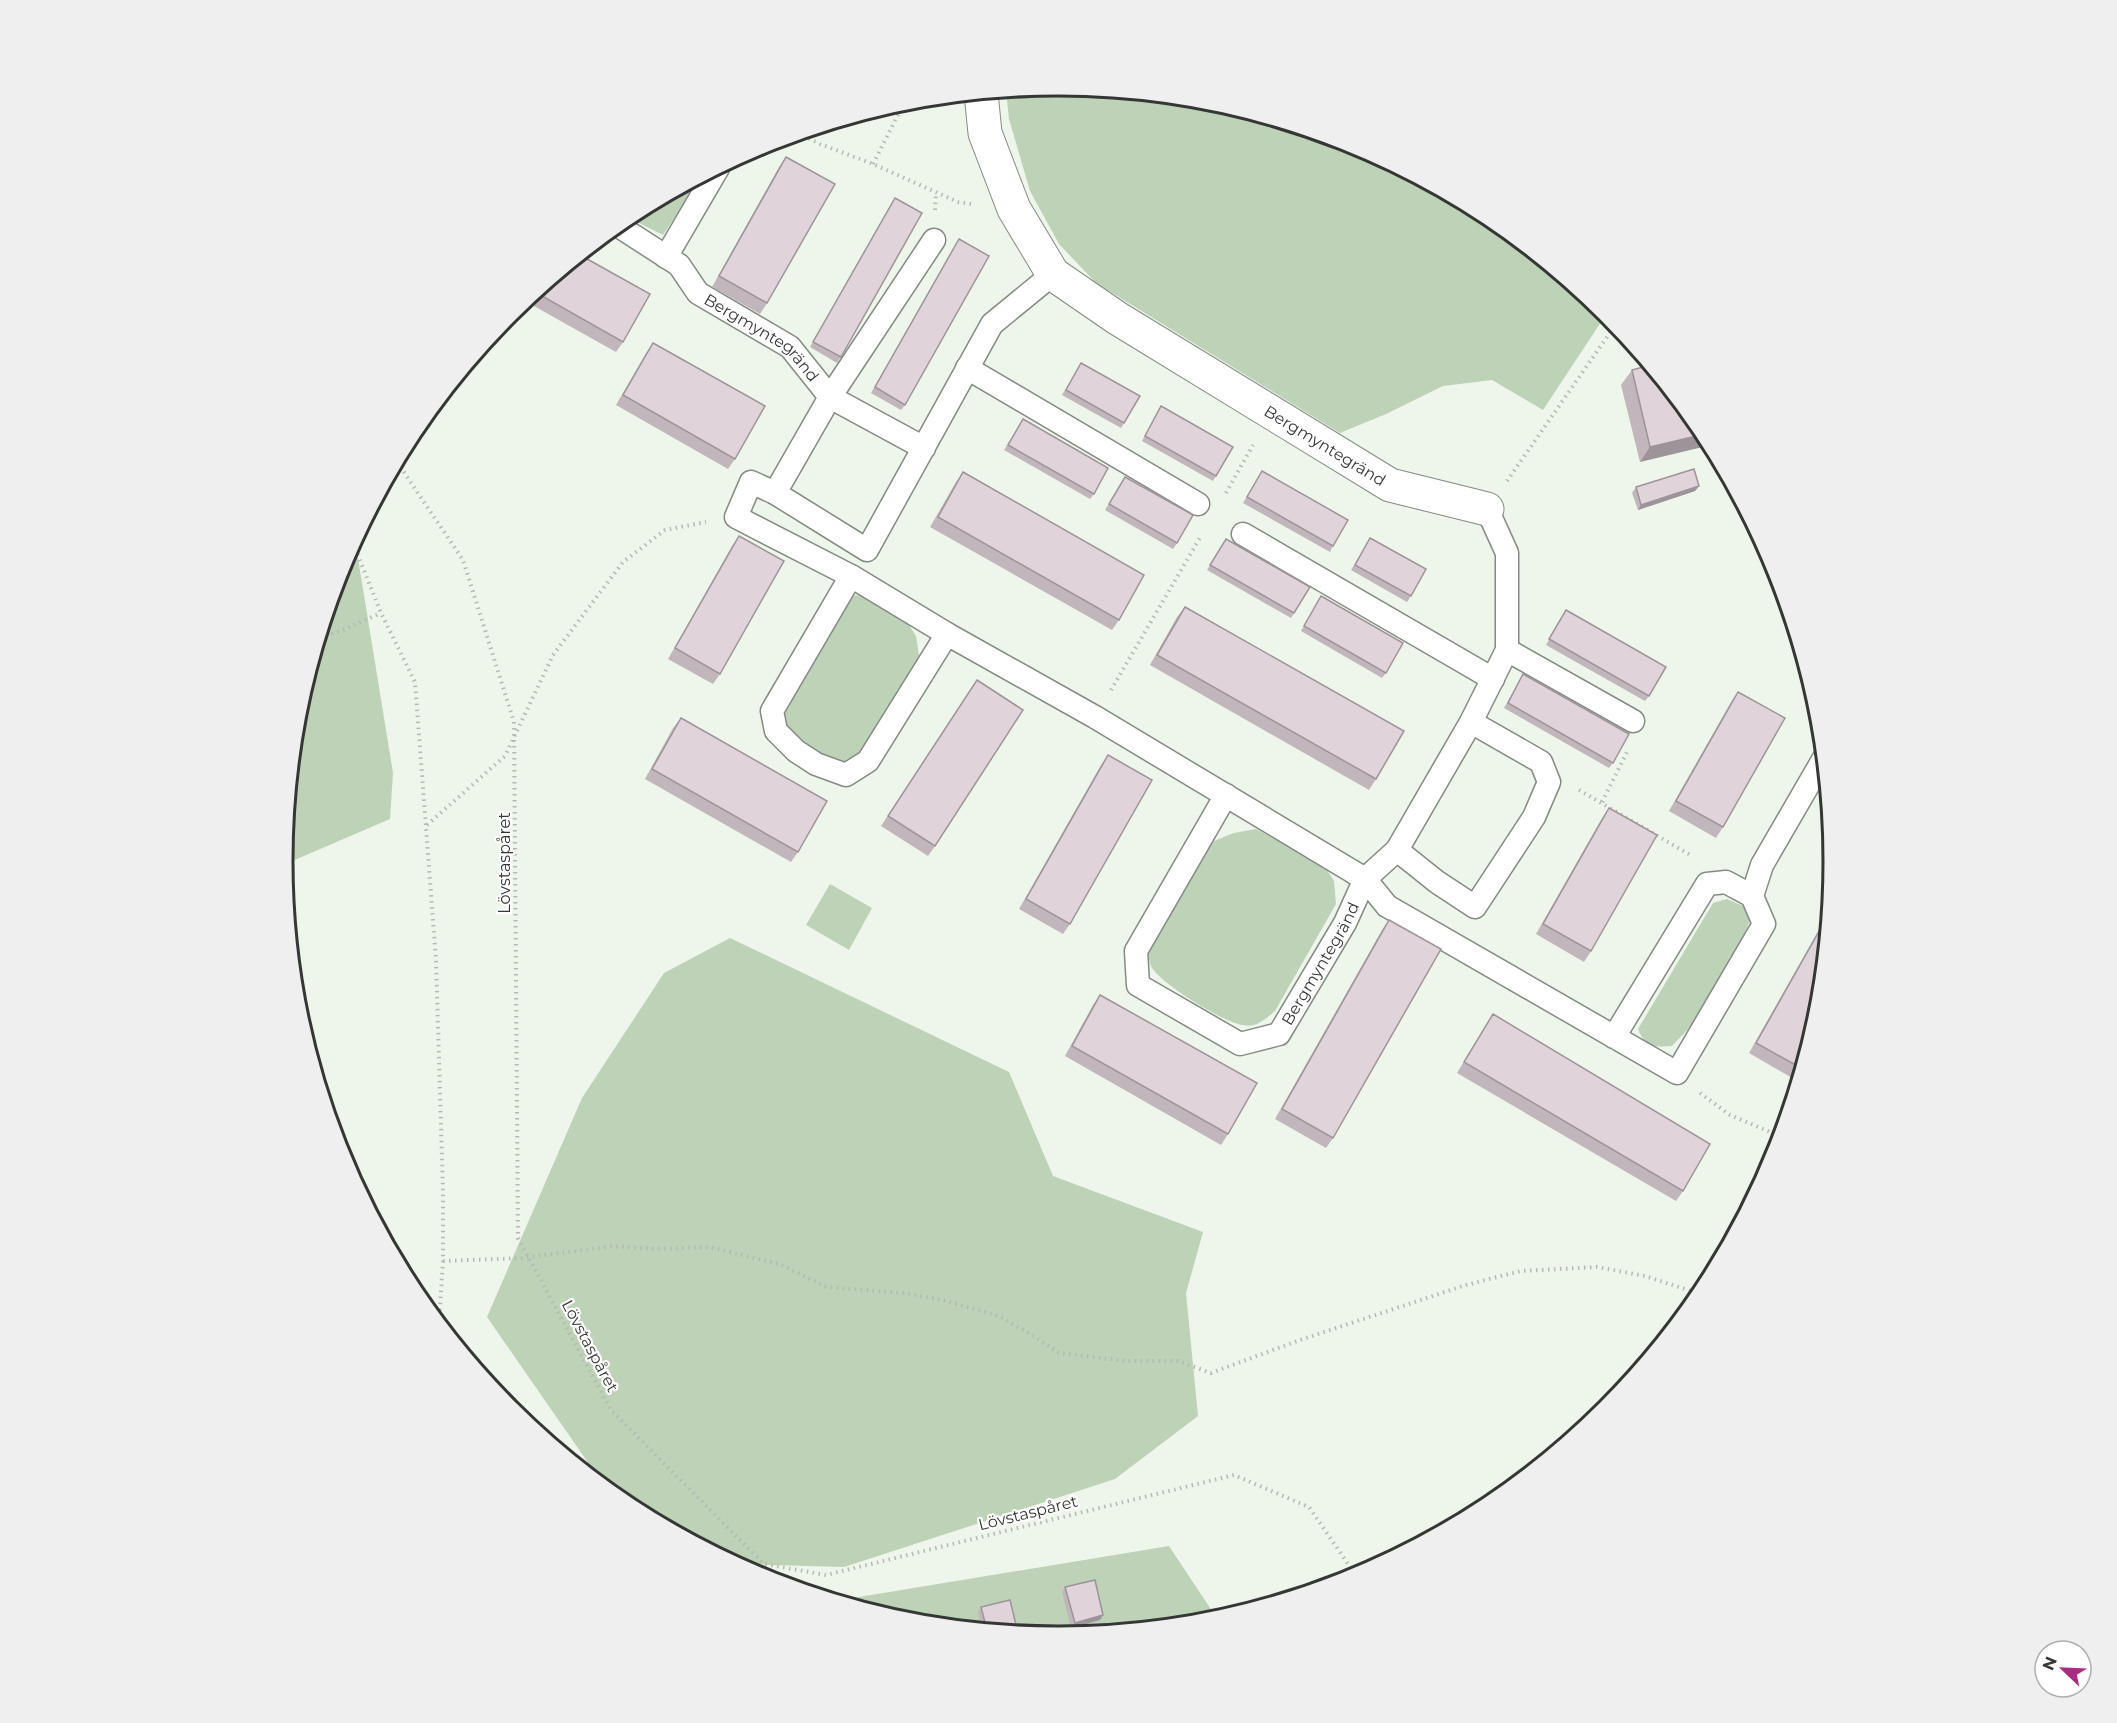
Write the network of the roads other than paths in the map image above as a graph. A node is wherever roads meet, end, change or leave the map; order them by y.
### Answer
1 (982, 101) edge
2 (711, 180) edge
3 (625, 230) edge
4 (934, 240) dead end
5 (666, 257) junction
6 (1053, 274) junction
7 (968, 368) junction
8 (830, 397) junction
9 (924, 448) junction
10 (775, 493) junction
11 (1198, 504) dead end
12 (1487, 509) joint
13 (1243, 534) dead end
14 (851, 576) junction
15 (947, 634) junction
16 (1507, 650) junction
17 (1493, 679) junction
18 (1633, 721) road end
19 (1471, 722) junction
20 (1818, 769) edge
21 (1226, 795) junction
22 (1397, 850) junction
23 (1365, 879) junction
24 (1752, 896) junction
25 (1614, 1037) junction

1 - 6 street, Bergmyntegränd
2 - 5 lane
3 - 5 lane, Bergmyntegränd
4 - 8 lane, Bergmyntegränd
5 - 8 lane, Bergmyntegränd
6 - 7 lane
6 - 12 street, Bergmyntegränd
7 - 9 lane
7 - 11 lane
8 - 9 lane, Bergmyntegränd
8 - 10 lane, Bergmyntegränd
9 - 10 lane
10 - 14 lane, Bergmyntegränd
12 - 16 lane, Bergmyntegränd
13 - 17 lane
14 - 15 lane, Bergmyntegränd
14 - 15 lane
15 - 21 lane, Bergmyntegränd
16 - 17 lane, Bergmyntegränd
16 - 18 lane
17 - 19 lane, Bergmyntegränd
19 - 22 lane, Bergmyntegränd
19 - 22 lane
20 - 24 lane
21 - 23 lane, Bergmyntegränd
21 - 23 lane, Bergmyntegränd
22 - 23 lane, Bergmyntegränd
23 - 25 lane, Bergmyntegränd
24 - 25 lane
24 - 25 lane, Bergmyntegränd

